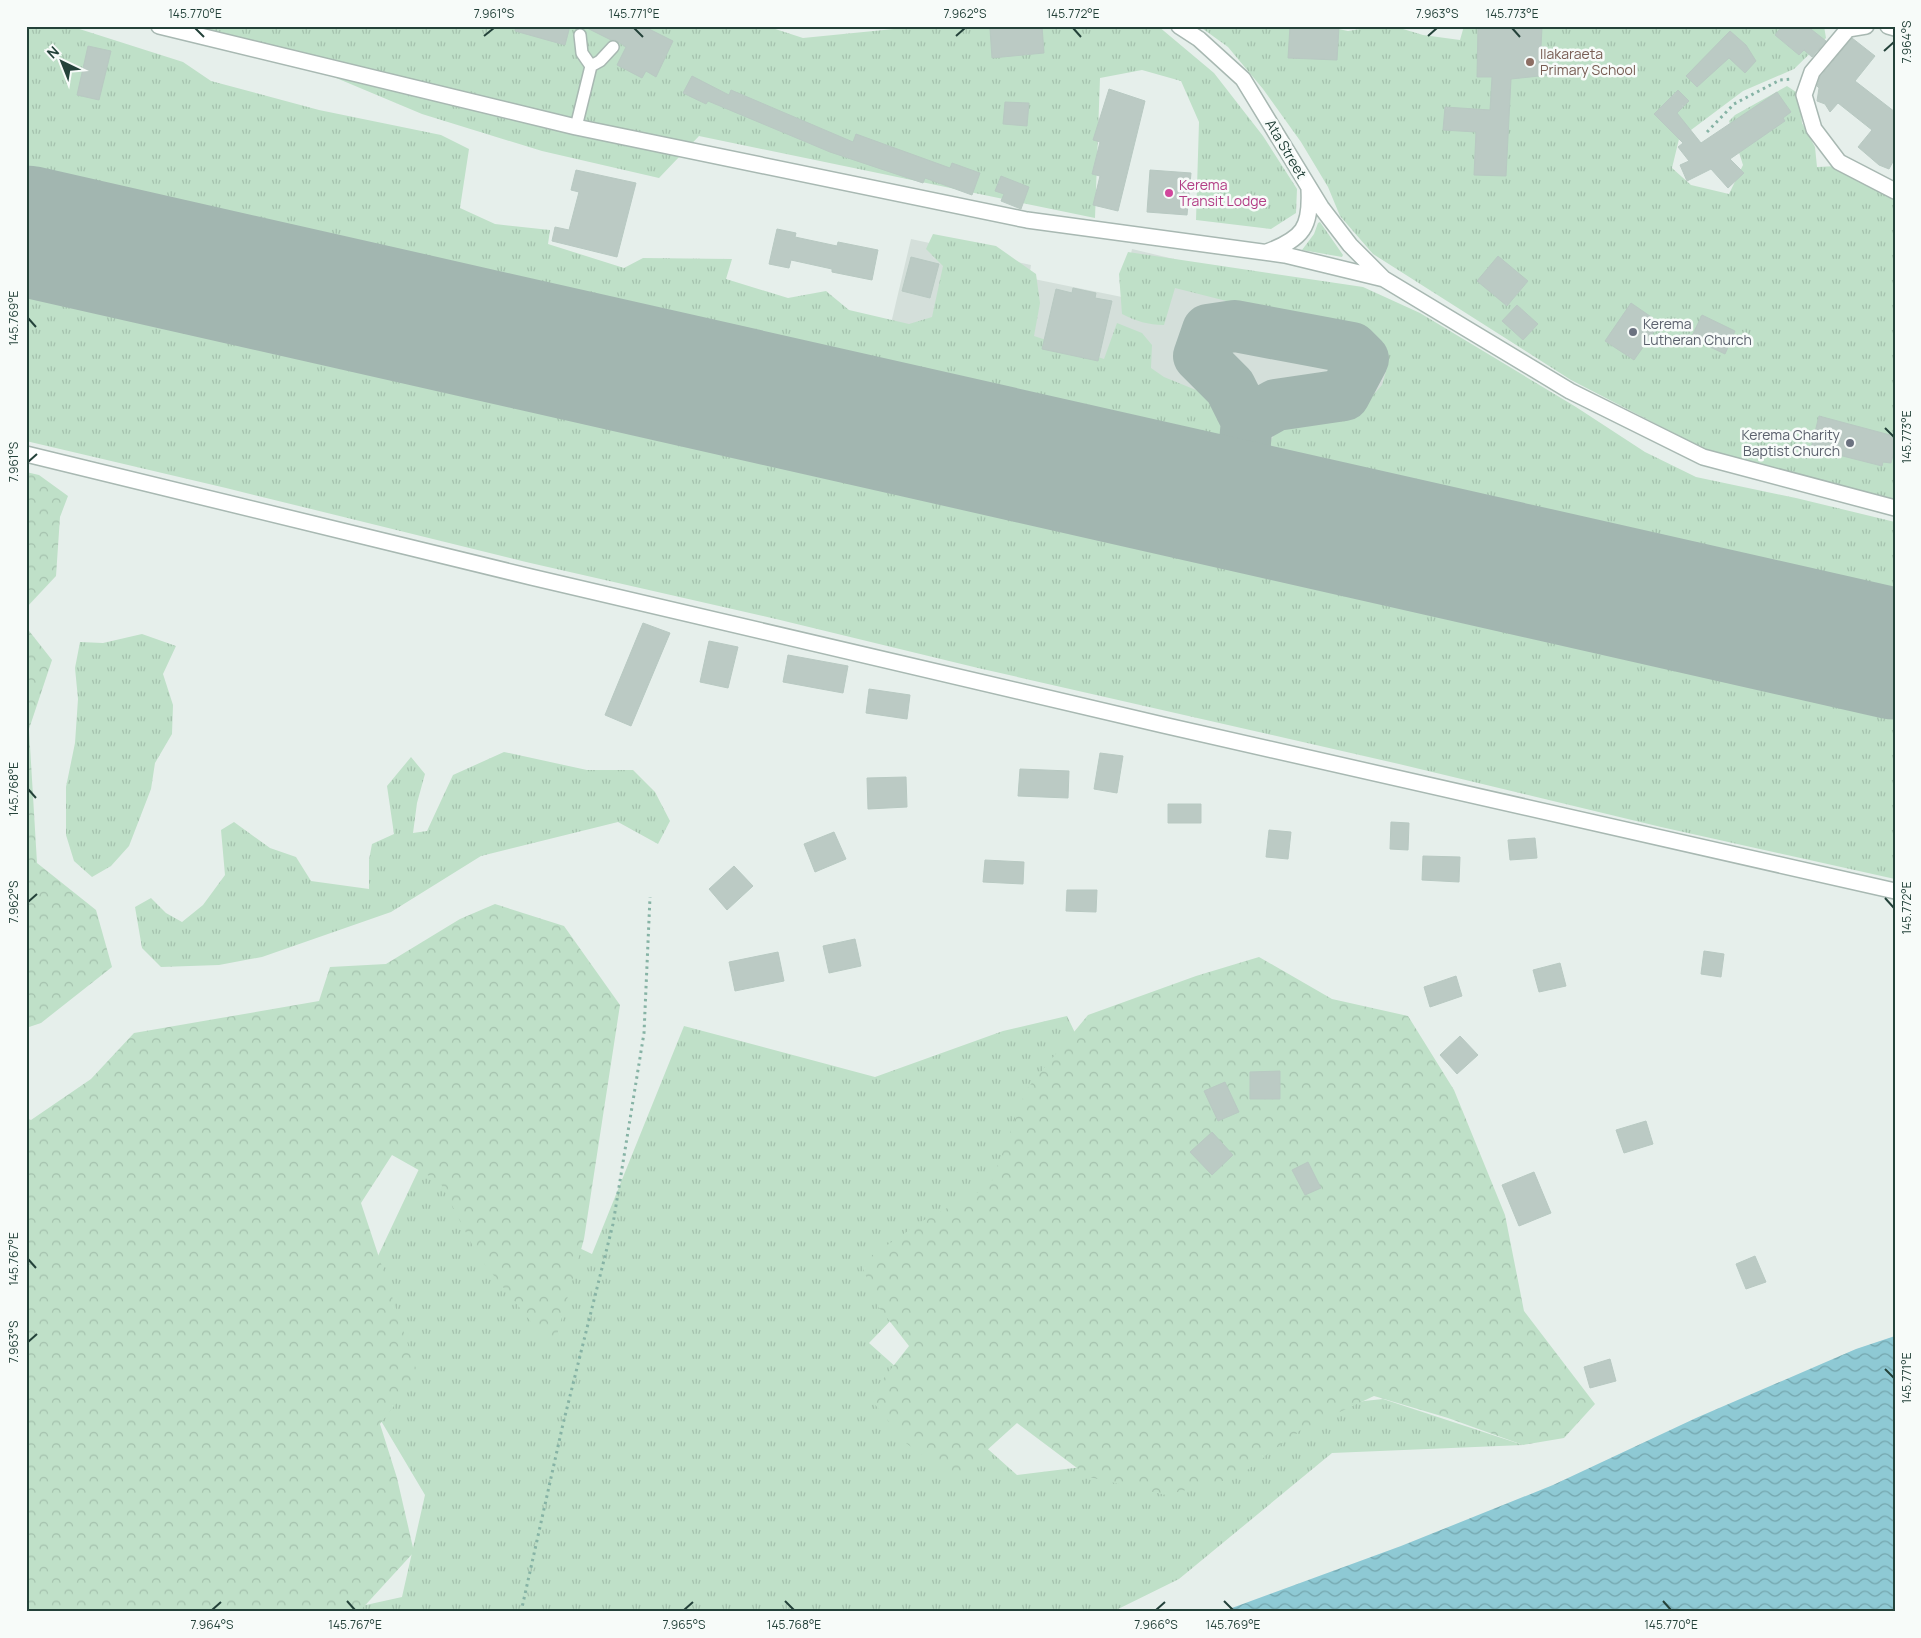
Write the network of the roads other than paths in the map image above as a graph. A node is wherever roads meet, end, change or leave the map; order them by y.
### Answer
1 (159, 26) edge
2 (1179, 26) edge
3 (1866, 26) edge
4 (1888, 26) edge
5 (1895, 28) edge
6 (580, 35) dead end
7 (613, 46) dead end
8 (590, 66) junction
9 (576, 127) junction
10 (1309, 186) junction
11 (1895, 191) edge
12 (1266, 252) junction
13 (1384, 279) junction
14 (26, 454) edge
15 (1895, 508) edge
16 (1895, 891) edge

1 - 9 street
2 - 10 street, Ata Street
3 - 11 street
4 - 5 street
6 - 8 lane
7 - 8 lane
8 - 9 lane
9 - 12 street
10 - 12 street
10 - 13 street, Ata Street
12 - 13 street
13 - 15 street
14 - 16 street

